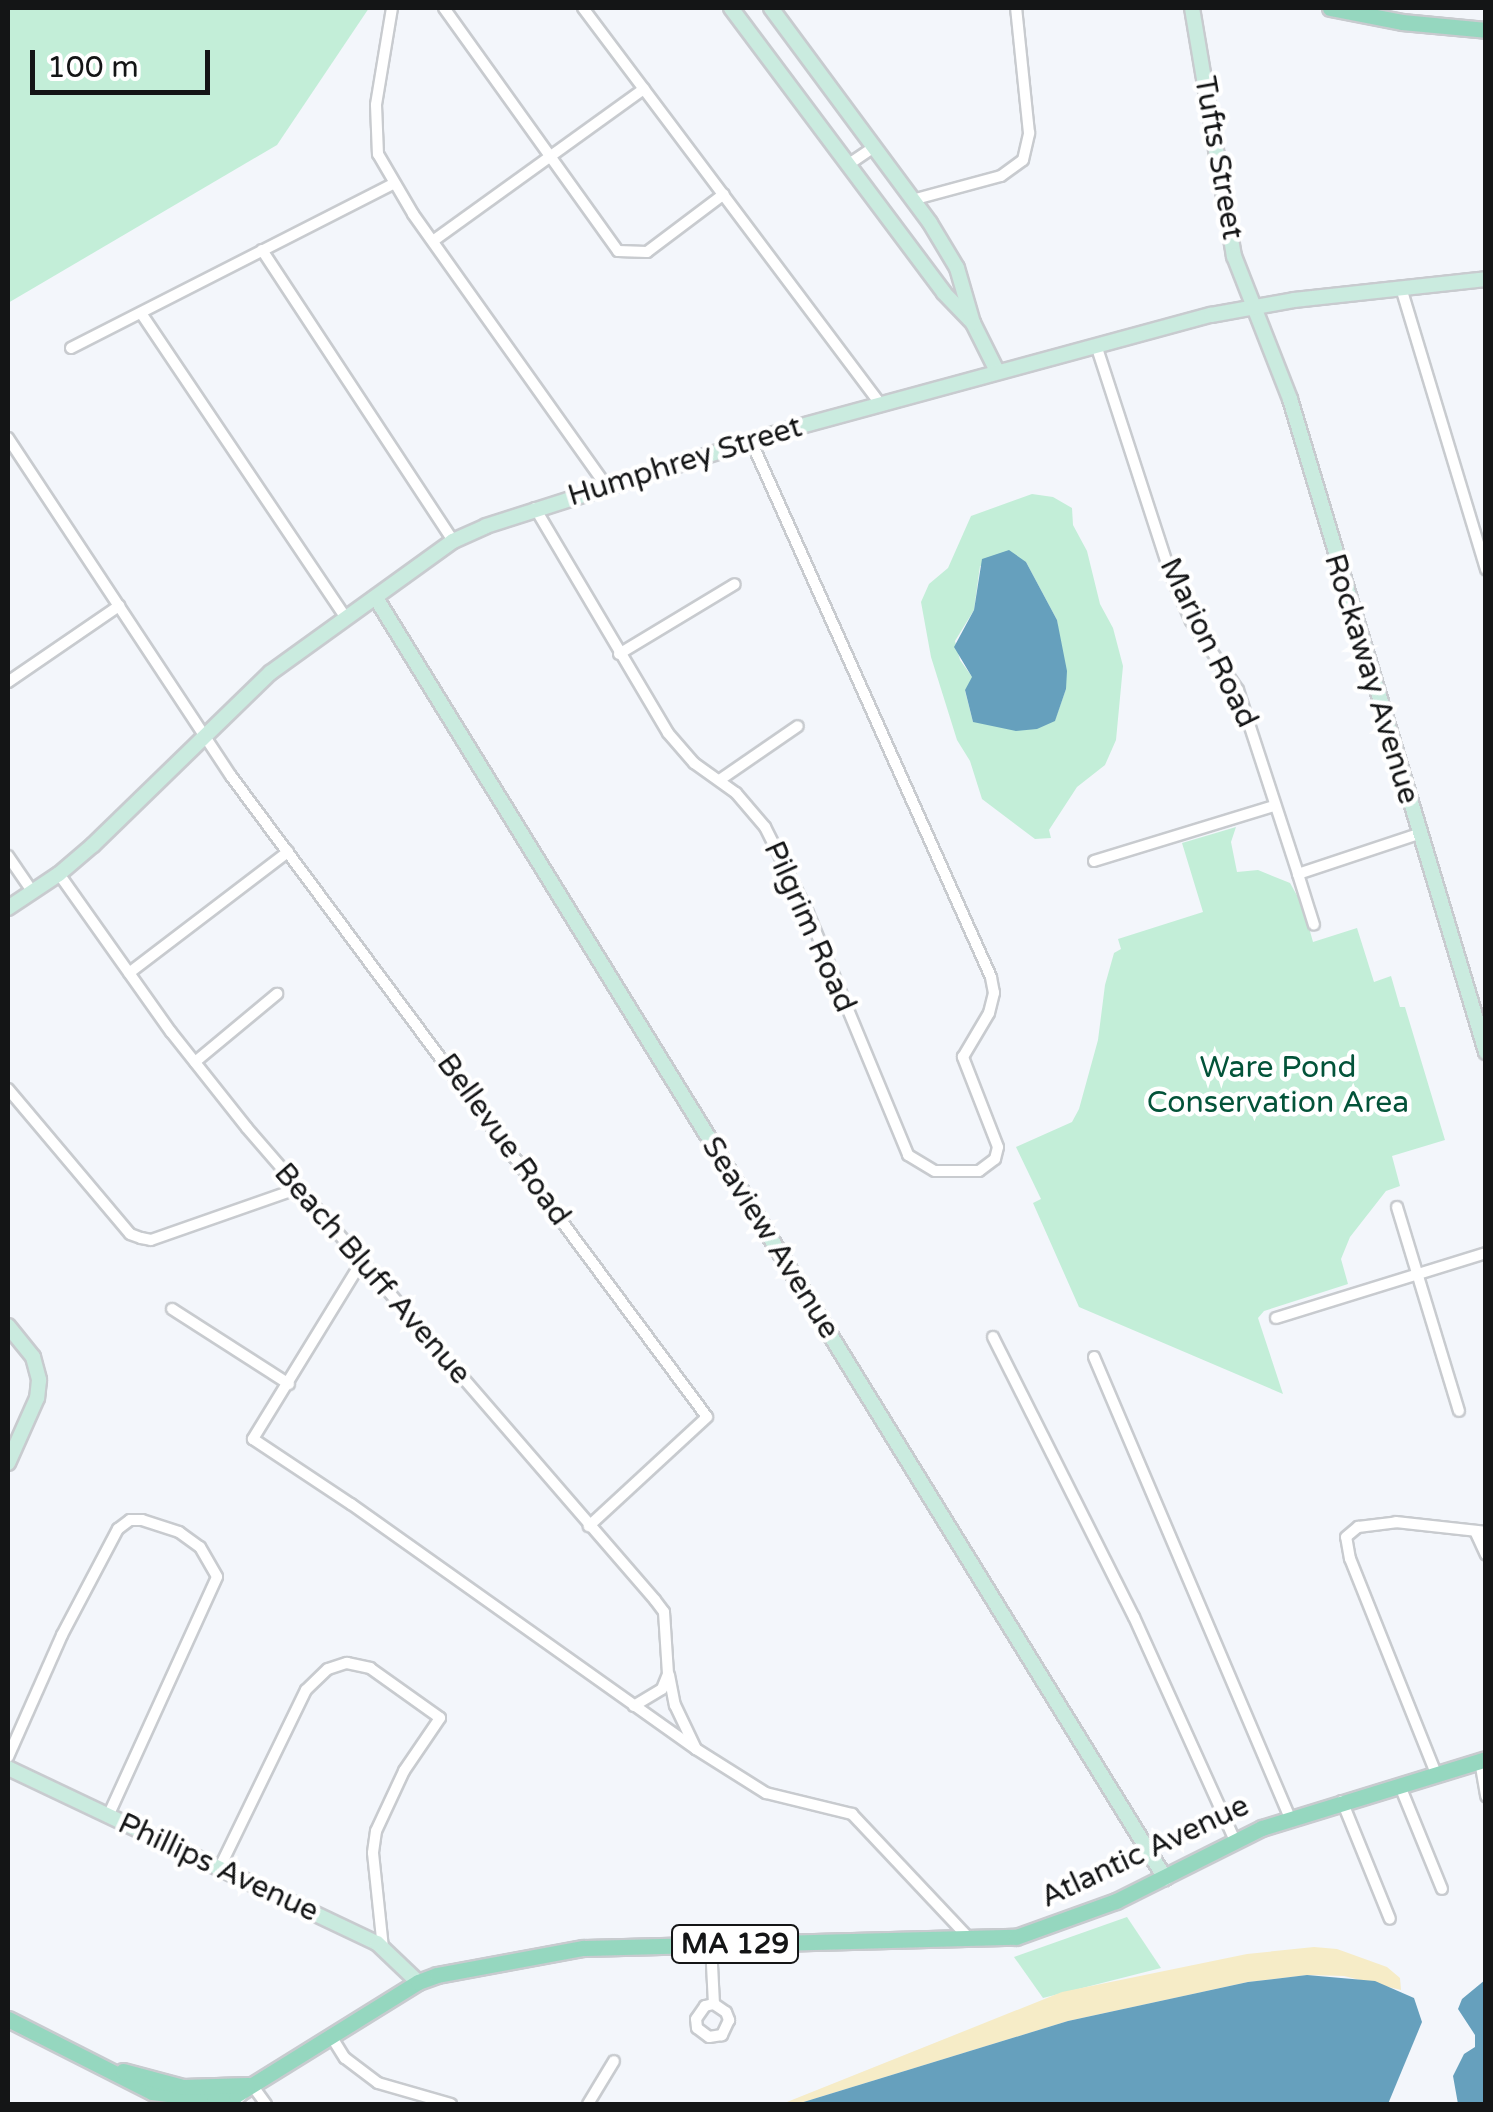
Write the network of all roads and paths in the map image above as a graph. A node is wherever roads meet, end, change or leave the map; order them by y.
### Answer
1 (392, 8) edge
2 (444, 8) edge
3 (583, 8) edge
4 (731, 8) edge
5 (771, 8) edge
6 (1016, 8) edge
7 (1192, 8) edge
8 (1330, 8) edge
9 (1486, 30) edge
10 (644, 89) junction
11 (874, 147) junction
12 (552, 155) junction
13 (849, 164) junction
14 (394, 184) junction
15 (724, 194) junction
16 (912, 200) junction
17 (433, 241) junction
18 (262, 250) junction
19 (1486, 280) edge
20 (1402, 291) junction
21 (1256, 306) junction
22 (140, 313) junction
23 (973, 324) junction
24 (71, 348) dead end
25 (1097, 348) junction
26 (997, 371) junction
27 (880, 403) junction
28 (8, 438) edge
29 (750, 441) junction
30 (606, 486) junction
31 (535, 508) junction
32 (453, 541) junction
33 (1486, 570) edge
34 (735, 584) dead end
35 (376, 598) junction
36 (119, 606) junction
37 (346, 618) junction
38 (619, 654) junction
39 (8, 682) edge
40 (798, 726) dead end
41 (203, 734) junction
42 (721, 779) junction
43 (1274, 806) junction
44 (1418, 834) junction
45 (288, 852) junction
46 (8, 856) edge
47 (1094, 861) dead end
48 (59, 874) junction
49 (1298, 874) junction
50 (32, 892) junction
51 (8, 908) edge
52 (1314, 925) dead end
53 (129, 972) junction
54 (277, 994) dead end
55 (1486, 1052) edge
56 (195, 1062) junction
57 (8, 1089) edge
58 (298, 1189) junction
59 (1397, 1207) dead end
60 (1486, 1254) edge
61 (362, 1261) junction
62 (1415, 1275) junction
63 (172, 1309) dead end
64 (1276, 1318) dead end
65 (8, 1326) edge
66 (993, 1337) dead end
67 (1094, 1357) dead end
68 (289, 1384) junction
69 (1459, 1410) dead end
70 (8, 1463) edge
71 (590, 1526) junction
72 (1480, 1531) edge
73 (1486, 1555) edge
74 (668, 1674) junction
75 (634, 1706) junction
76 (696, 1749) junction
77 (8, 1756) edge
78 (1483, 1760) edge
79 (8, 1768) edge
80 (1437, 1776) junction
81 (1400, 1786) junction
82 (1486, 1796) edge
83 (1342, 1802) junction
84 (108, 1816) junction
85 (1290, 1818) junction
86 (1235, 1841) junction
87 (218, 1869) junction
88 (1165, 1878) junction
89 (1442, 1888) dead end
90 (1390, 1918) dead end
91 (970, 1939) junction
92 (711, 1945) junction
93 (384, 1948) junction
94 (418, 1982) junction
95 (714, 2004) dead end
96 (8, 2019) edge
97 (331, 2036) junction
98 (614, 2061) dead end
99 (112, 2069) junction
100 (252, 2085) junction
101 (171, 2101) edge
102 (233, 2104) edge
103 (266, 2104) edge
104 (452, 2104) edge
105 (588, 2104) edge

1 - 14 street
2 - 12 street
3 - 10 street
4 - 13 street
5 - 11 street
6 - 16 street
7 - 21 street, Tufts Street
8 - 9 main road
10 - 12 street
10 - 15 street
11 - 13 street
11 - 16 street
12 - 15 street
12 - 17 street
13 - 23 street
14 - 17 street
14 - 18 street
15 - 27 street
16 - 23 street
17 - 30 street
18 - 22 street
18 - 32 street
19 - 20 street, Humphrey Street
20 - 21 street, Humphrey Street
20 - 33 street
21 - 25 street, Humphrey Street
21 - 44 street, Rockaway Avenue
22 - 24 street
22 - 37 street
23 - 26 street
25 - 26 street, Humphrey Street
25 - 43 street, Marion Road
26 - 27 street, Humphrey Street
27 - 29 street, Humphrey Street
28 - 36 street, Bellevue Road
29 - 30 street, Humphrey Street
29 - 42 street, Pilgrim Road
30 - 31 street, Humphrey Street
31 - 32 street, Humphrey Street
31 - 38 street, Pilgrim Road
32 - 35 street, Humphrey Street
34 - 38 street
35 - 37 street, Humphrey Street
35 - 88 street, Seaview Avenue
36 - 39 street
36 - 41 street, Bellevue Road
37 - 41 street, Humphrey Street
38 - 42 street, Pilgrim Road
40 - 42 street
41 - 45 street, Bellevue Road
41 - 48 street, Humphrey Street
43 - 47 street
43 - 49 street, Marion Road
44 - 49 street
44 - 55 street, Rockaway Avenue
45 - 53 street
45 - 71 street, Bellevue Road
46 - 50 street
48 - 50 street, Humphrey Street
48 - 53 street, Beach Bluff Avenue
49 - 52 street, Marion Road
50 - 51 street, Humphrey Street
53 - 56 street, Beach Bluff Avenue
54 - 56 street
56 - 58 street, Beach Bluff Avenue
57 - 58 street
58 - 61 street, Beach Bluff Avenue
59 - 62 street
60 - 62 street
61 - 68 street
61 - 71 street, Beach Bluff Avenue
62 - 64 street
62 - 69 street
63 - 68 street
65 - 70 street
66 - 86 street
67 - 85 street
68 - 75 street
71 - 74 street, Beach Bluff Avenue
72 - 73 street
72 - 80 street
74 - 75 street
74 - 76 street, Beach Bluff Avenue
75 - 76 street
76 - 91 street
77 - 84 street
78 - 80 main road, Atlantic Avenue / MA 129
78 - 82 street
79 - 84 street, Phillips Avenue
80 - 81 main road, Atlantic Avenue / MA 129
81 - 83 main road, Atlantic Avenue / MA 129
81 - 89 street
83 - 85 main road, Atlantic Avenue / MA 129
83 - 90 street
84 - 87 street, Phillips Avenue
85 - 86 main road, Atlantic Avenue / MA 129
86 - 88 main road, Atlantic Avenue / MA 129
87 - 93 street, Phillips Avenue
87 - 93 street
88 - 91 main road, Atlantic Avenue / MA 129
91 - 92 main road, Atlantic Avenue / MA 129
92 - 94 main road, Atlantic Avenue / MA 129
92 - 95 street
93 - 94 street, Phillips Avenue
94 - 97 main road, Atlantic Avenue / MA 129
96 - 99 main road, Atlantic Avenue / MA 129
97 - 100 main road, Atlantic Avenue / MA 129
97 - 104 street
98 - 105 street
99 - 100 main road, Atlantic Avenue / MA 129
99 - 101 main road, Atlantic Avenue / MA 129
100 - 101 main road, Atlantic Avenue / MA 129
100 - 102 street
100 - 103 street

